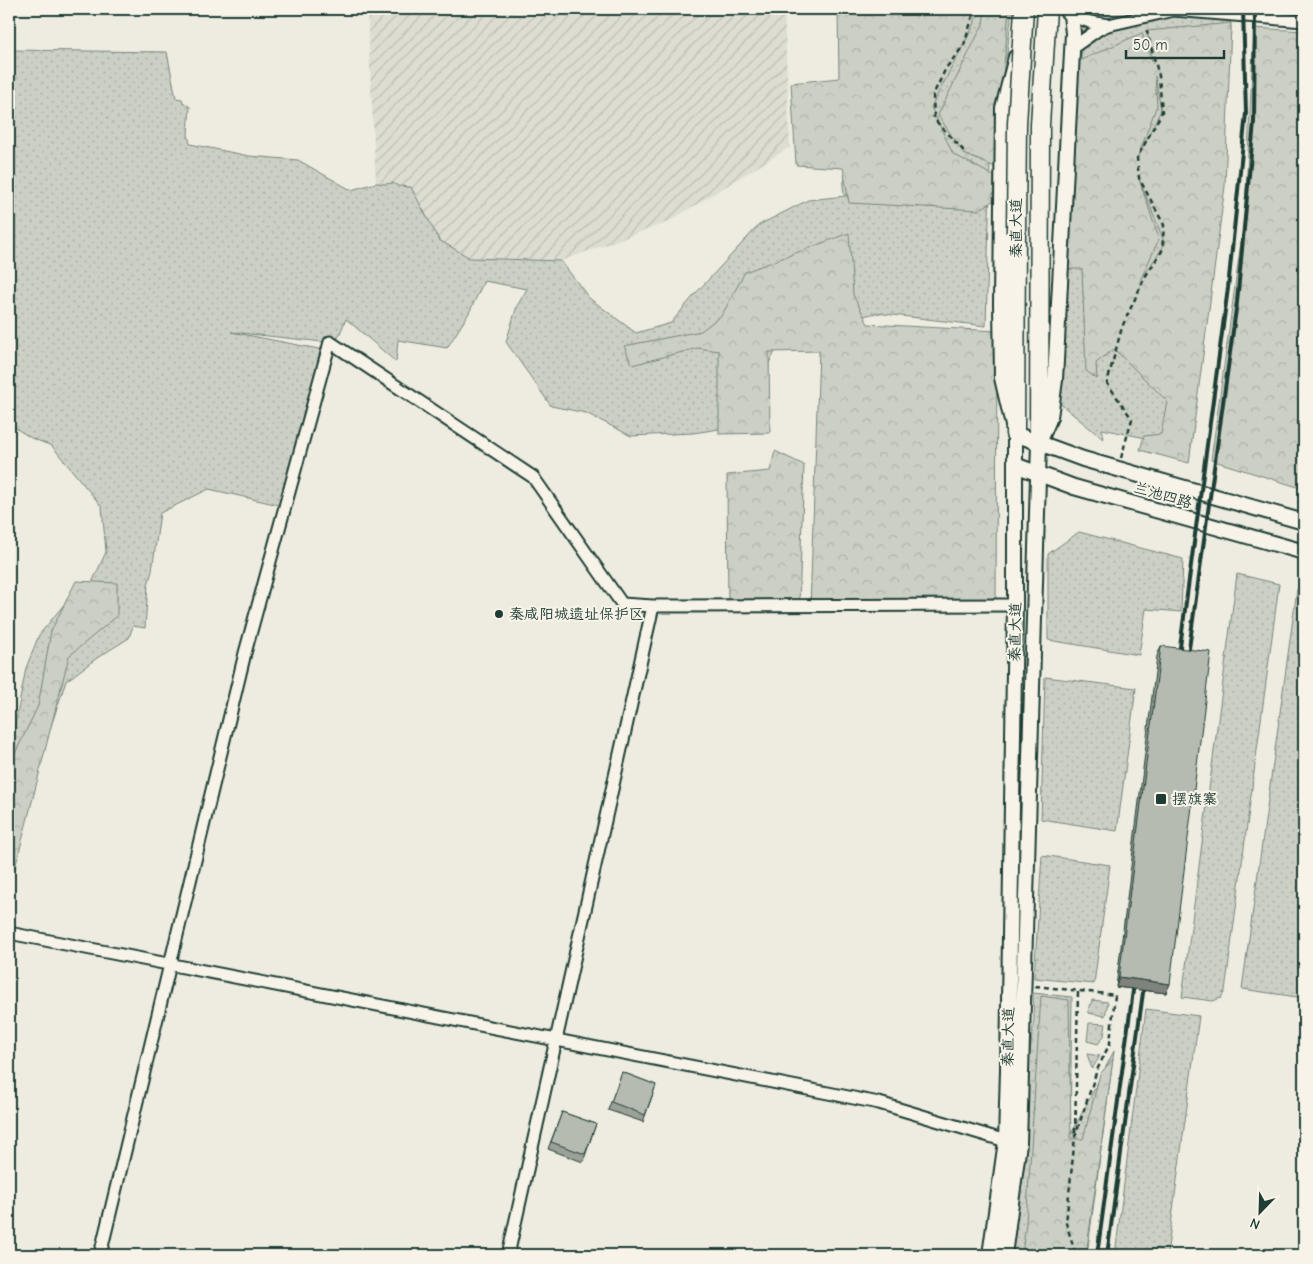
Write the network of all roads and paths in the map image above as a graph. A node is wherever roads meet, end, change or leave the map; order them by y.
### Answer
1 (975, 9) edge
2 (1024, 9) edge
3 (1032, 9) edge
4 (1047, 9) edge
5 (1068, 12) edge
6 (1144, 18) junction
7 (1304, 21) edge
8 (1108, 25) junction
9 (1072, 48) junction
10 (964, 151) dead end
11 (1016, 434) junction
12 (1039, 443) junction
13 (1015, 465) junction
14 (1117, 469) junction
15 (1039, 474) junction
16 (1304, 522) edge
17 (1304, 552) edge
18 (1015, 605) junction
19 (653, 606) junction
20 (9, 933) edge
21 (171, 965) junction
22 (1024, 985) junction
23 (1078, 991) junction
24 (556, 1040) junction
25 (1076, 1108) dead end
26 (1075, 1137) junction
27 (1006, 1141) junction
28 (100, 1255) edge
29 (508, 1255) edge
30 (990, 1255) edge
31 (1004, 1255) edge
32 (1076, 1255) edge

1 - 10 path
2 - 11 main road, 秦直大道, bridge
3 - 11 street
4 - 12 main road, 秦直大道
5 - 8 street
5 - 9 street
6 - 7 street
6 - 8 street
6 - 14 path
8 - 9 street
9 - 12 street
11 - 12 street, 兰池四路
11 - 13 street, 秦直大道
12 - 14 street, 兰池四路
12 - 15 street, 秦直大道
13 - 15 street, 兰池四路
13 - 18 street, 秦直大道
14 - 16 street, 兰池四路
15 - 17 street, 兰池四路
15 - 22 street, 秦直大道
18 - 19 street
18 - 27 street, 秦直大道
19 - 21 street
19 - 24 street
20 - 21 street
21 - 24 street
21 - 28 street
22 - 23 path
22 - 31 street, 秦直大道
23 - 26 path
23 - 26 path
24 - 27 street
24 - 29 street
25 - 26 path
26 - 32 path
27 - 30 street, 秦直大道

